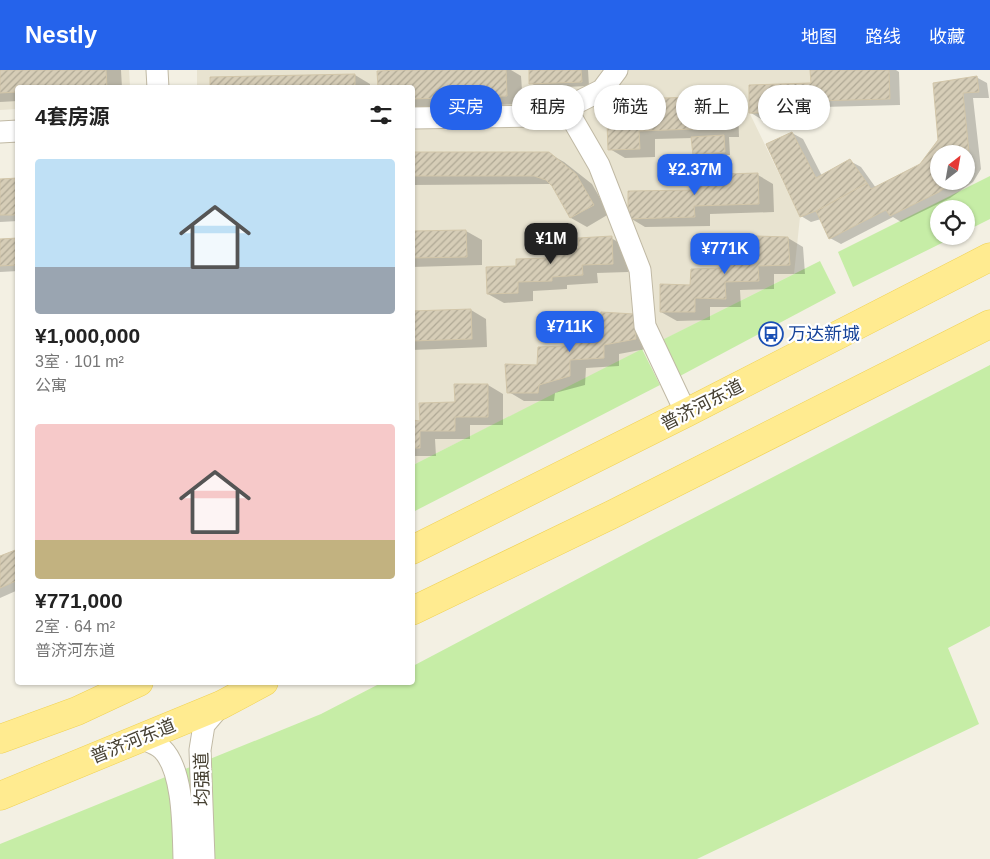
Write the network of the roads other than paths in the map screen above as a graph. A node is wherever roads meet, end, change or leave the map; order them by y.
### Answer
1 (157, 70) edge
2 (617, 70) edge
3 (158, 85) edge
4 (584, 99) edge
5 (512, 116) edge
6 (415, 118) edge
7 (578, 130) edge
8 (15, 131) edge
9 (0, 132) edge
10 (990, 257) edge
11 (990, 324) edge
12 (686, 413) junction
13 (415, 548) edge
14 (415, 610) edge
15 (133, 685) edge
16 (258, 685) edge
17 (220, 705) junction
18 (141, 738) junction
19 (0, 739) edge
20 (0, 796) edge
21 (184, 859) edge
22 (204, 859) edge

1 - 3 street
2 - 4 street
5 - 6 street
7 - 12 street
8 - 9 street
10 - 12 main road, 普济河东道
11 - 14 main road
12 - 13 main road, 普济河东道
15 - 19 main road
16 - 17 main road, 普济河东道
17 - 18 main road, 普济河东道
17 - 22 street, 均强道
18 - 20 main road, 普济河东道
18 - 21 street, 均强道

